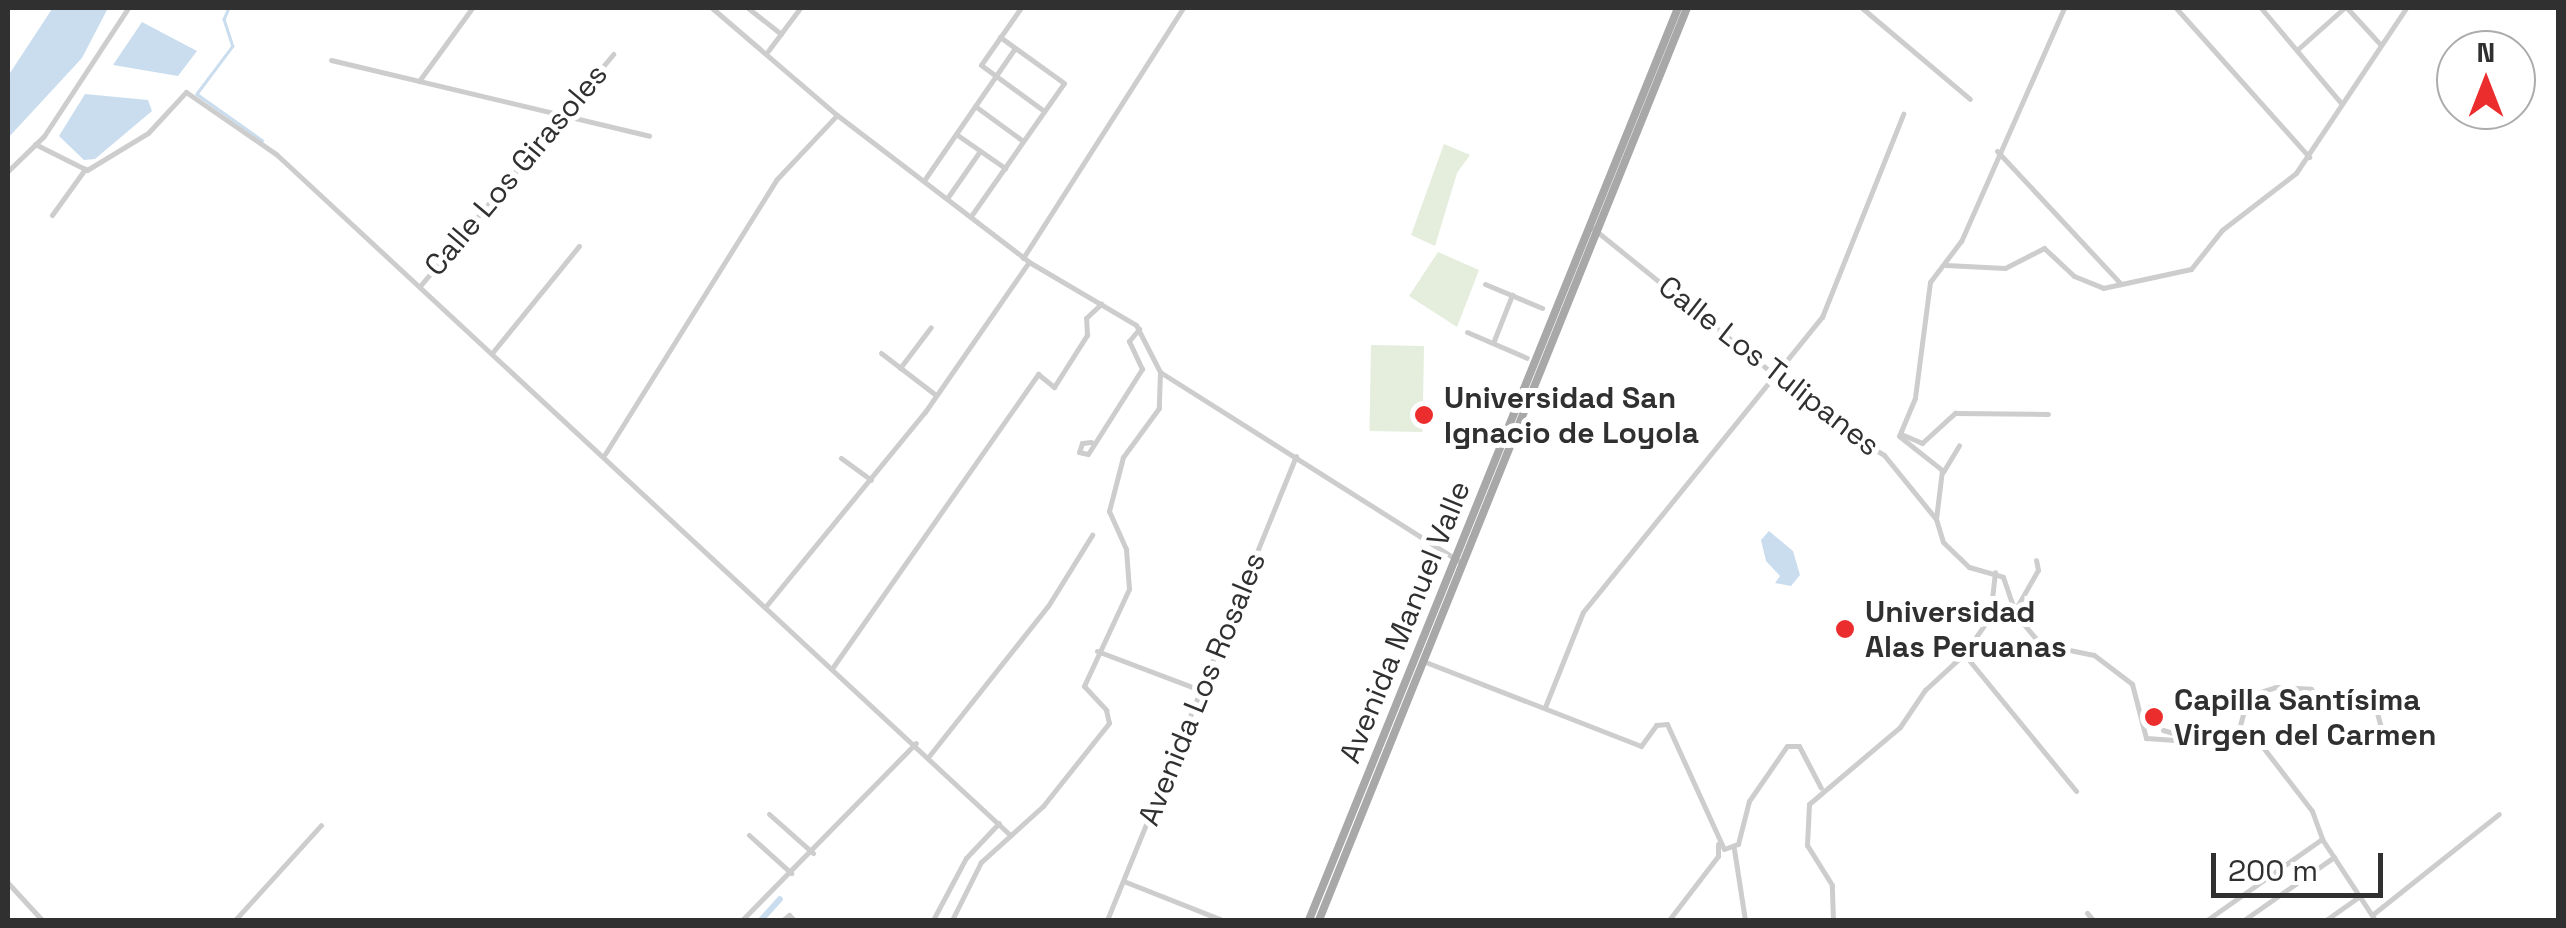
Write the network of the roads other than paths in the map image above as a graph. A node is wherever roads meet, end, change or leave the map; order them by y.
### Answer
1 (128, 8) edge
2 (472, 8) edge
3 (712, 8) edge
4 (748, 8) edge
5 (800, 8) edge
6 (1183, 8) edge
7 (1678, 8) edge
8 (1686, 8) edge
9 (1862, 8) edge
10 (2064, 8) edge
11 (2176, 8) edge
12 (2261, 8) edge
13 (2346, 8) edge
14 (2406, 8) edge
15 (1020, 9) edge
16 (781, 34) junction
17 (1000, 37) junction
18 (2380, 44) junction
19 (1015, 48) junction
20 (2298, 48) junction
21 (768, 51) junction
22 (612, 54) dead end
23 (331, 60) dead end
24 (996, 76) junction
25 (419, 81) junction
26 (1970, 99) dead end
27 (2341, 103) junction
28 (975, 106) junction
29 (1044, 112) junction
30 (563, 114) junction
31 (1903, 114) dead end
32 (837, 115) junction
33 (956, 134) junction
34 (649, 136) dead end
35 (1023, 141) junction
36 (35, 144) junction
37 (980, 151) junction
38 (1997, 151) junction
39 (2309, 157) junction
40 (1004, 168) junction
41 (85, 169) junction
42 (8, 171) edge
43 (924, 179) junction
44 (948, 197) junction
45 (52, 215) dead end
46 (971, 216) junction
47 (1593, 228) junction
48 (579, 246) dead end
49 (1026, 260) junction
50 (1946, 265) junction
51 (1484, 284) dead end
52 (2122, 284) junction
53 (420, 286) junction
54 (1512, 295) junction
55 (1101, 304) junction
56 (1542, 308) dead end
57 (931, 327) dead end
58 (1139, 330) junction
59 (1467, 332) dead end
60 (1493, 343) junction
61 (492, 353) junction
62 (881, 353) dead end
63 (1527, 358) dead end
64 (900, 368) junction
65 (1160, 372) junction
66 (1776, 375) junction
67 (936, 396) junction
68 (2048, 414) dead end
69 (1899, 431) junction
70 (1091, 442) dead end
71 (1960, 446) dead end
72 (604, 454) junction
73 (1296, 456) junction
74 (841, 458) dead end
75 (1943, 472) junction
76 (871, 480) junction
77 (1936, 519) junction
78 (1092, 534) dead end
79 (2036, 560) dead end
80 (1459, 562) junction
81 (1995, 572) junction
82 (766, 606) junction
83 (2014, 612) junction
84 (1097, 651) junction
85 (1964, 654) junction
86 (1420, 659) junction
87 (833, 667) junction
88 (1200, 690) junction
89 (1545, 707) junction
90 (2162, 730) dead end
91 (2382, 731) dead end
92 (2236, 740) junction
93 (2205, 742) junction
94 (916, 743) junction
95 (929, 756) junction
96 (1822, 788) junction
97 (2076, 791) dead end
98 (769, 814) dead end
99 (2499, 814) dead end
100 (999, 823) junction
101 (321, 825) dead end
102 (749, 834) dead end
103 (1010, 835) junction
104 (2322, 839) junction
105 (1718, 844) junction
106 (1734, 849) junction
107 (813, 852) junction
108 (2334, 857) junction
109 (792, 874) junction
110 (1126, 882) junction
111 (8, 883) edge
112 (2360, 896) junction
113 (2087, 913) dead end
114 (2374, 918) edge
115 (42, 920) edge
116 (235, 920) edge
117 (742, 920) edge
118 (933, 920) edge
119 (952, 920) edge
120 (1107, 920) edge
121 (1222, 920) edge
122 (1309, 920) edge
123 (1319, 920) edge
124 (1669, 920) edge
125 (1745, 920) edge
126 (1833, 920) edge
127 (2092, 920) edge
128 (2206, 920) edge
129 (2244, 920) edge
130 (2326, 920) edge

1 - 36 street
2 - 25 street
3 - 21 street
4 - 16 street
5 - 16 street
6 - 49 street
7 - 47 main road, Avenida Manuel Valle
8 - 47 main road, Avenida Manuel Valle
9 - 26 street
10 - 38 street
11 - 39 street
12 - 20 street
13 - 18 street
13 - 20 street
14 - 18 street
15 - 17 street
16 - 21 street
17 - 19 street
17 - 24 street
18 - 27 street
19 - 24 street
19 - 29 street
20 - 27 street
21 - 32 street
22 - 30 street, Calle Los Girasoles
23 - 25 street
24 - 28 street
24 - 29 street
25 - 30 street
27 - 39 street
28 - 33 street
28 - 35 street
29 - 35 street
30 - 34 street
30 - 53 street, Calle Los Girasoles
31 - 66 street
32 - 43 street
32 - 72 street
33 - 37 street
33 - 43 street
35 - 40 street
36 - 41 street
36 - 42 street
37 - 40 street
37 - 44 street
38 - 50 street
38 - 52 street
39 - 52 street
40 - 46 street
41 - 45 street
41 - 53 street
43 - 44 street
44 - 46 street
46 - 49 street
47 - 66 street, Calle Los Tulipanes
47 - 80 main road, Avenida Manuel Valle
48 - 61 street
49 - 55 street
49 - 67 street
50 - 52 street
50 - 69 street
51 - 54 street
53 - 61 street
54 - 56 street
54 - 60 street
55 - 58 street
55 - 87 street
57 - 64 street
58 - 65 street
58 - 70 street
59 - 60 street
60 - 63 street
61 - 72 street
62 - 64 street
64 - 67 street
65 - 73 street
65 - 84 street
66 - 77 street, Calle Los Tulipanes
66 - 89 street
67 - 76 street
68 - 69 street
69 - 75 street
71 - 75 street
72 - 82 street
73 - 80 street
73 - 88 street, Avenida Los Rosales
74 - 76 street
75 - 77 street
76 - 82 street
77 - 81 street, Calle Los Tulipanes
78 - 95 street
79 - 83 street
80 - 86 main road, Avenida Manuel Valle
81 - 83 street
81 - 85 street
82 - 87 street
83 - 93 street
84 - 88 street
84 - 103 street
85 - 96 street
85 - 97 street
86 - 89 street
86 - 122 main road, Avenida Manuel Valle
86 - 123 main road, Avenida Manuel Valle
87 - 94 street
88 - 110 street, Avenida Los Rosales
89 - 105 street
90 - 93 street
91 - 92 street
92 - 93 street
92 - 104 street
94 - 95 street
94 - 107 street
95 - 100 street
96 - 106 street
96 - 126 street
98 - 107 street
99 - 114 street
100 - 103 street
100 - 118 street
101 - 116 street
102 - 109 street
103 - 119 street
104 - 108 street
104 - 128 street
105 - 106 street
105 - 124 street
106 - 125 street
107 - 109 street
108 - 112 street
108 - 129 street
109 - 117 street
110 - 120 street, Avenida Los Rosales
110 - 121 street
111 - 115 street
112 - 114 street
112 - 130 street
113 - 127 street

